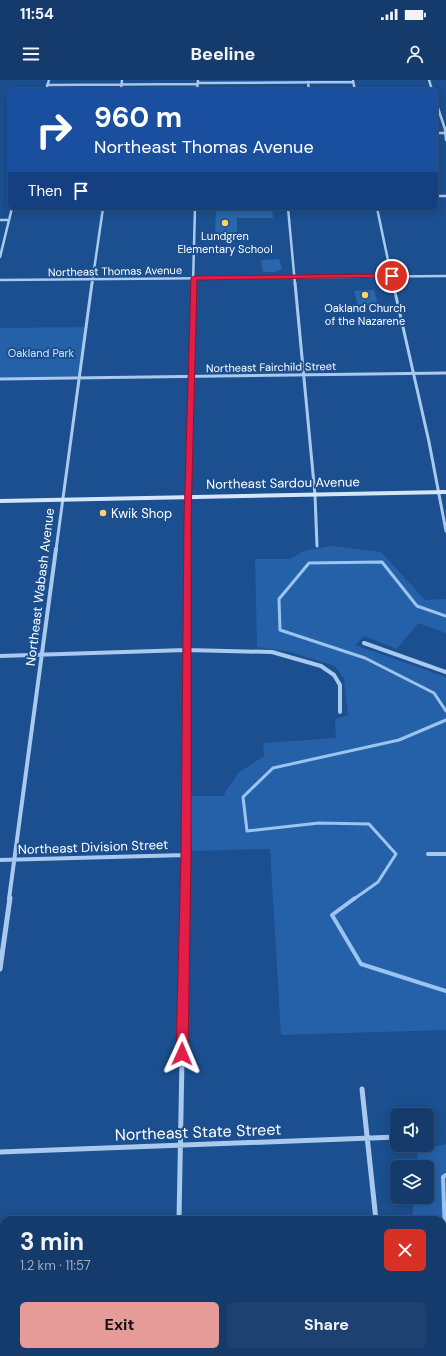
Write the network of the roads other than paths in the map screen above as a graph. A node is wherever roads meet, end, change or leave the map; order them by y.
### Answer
1 (49, 80) edge
2 (122, 80) edge
3 (276, 81) edge
4 (353, 81) edge
5 (198, 82) edge
6 (308, 82) junction
7 (47, 85) junction
8 (122, 85) junction
9 (46, 88) edge
10 (121, 88) edge
11 (309, 88) edge
12 (438, 109) edge
13 (445, 132) edge
14 (446, 140) edge
15 (12, 210) edge
16 (102, 210) edge
17 (195, 210) edge
18 (288, 210) edge
19 (377, 210) edge
20 (0, 220) edge
21 (9, 220) junction
22 (0, 257) edge
23 (392, 276) junction
24 (446, 276) edge
25 (294, 277) junction
26 (194, 278) junction
27 (93, 279) junction
28 (0, 280) edge
29 (412, 373) junction
30 (446, 373) edge
31 (304, 375) junction
32 (192, 377) junction
33 (79, 378) junction
34 (0, 379) edge
35 (438, 492) junction
36 (446, 492) edge
37 (315, 494) junction
38 (188, 497) junction
39 (62, 499) junction
40 (0, 500) edge
41 (446, 531) edge
42 (317, 546) dead end
43 (364, 643) dead end
44 (186, 650) junction
45 (43, 654) junction
46 (0, 656) edge
47 (446, 672) edge
48 (340, 712) dead end
49 (428, 854) dead end
50 (446, 854) edge
51 (186, 855) junction
52 (0, 860) edge
53 (14, 860) junction
54 (0, 970) edge
55 (362, 1089) dead end
56 (390, 1137) edge
57 (366, 1138) junction
58 (180, 1145) junction
59 (0, 1152) edge
60 (179, 1216) edge
61 (376, 1216) edge

1 - 7 street
2 - 8 street
3 - 5 street
3 - 6 street
4 - 6 street
5 - 8 street
6 - 11 street
7 - 8 street
7 - 9 street
8 - 10 street
12 - 13 street
13 - 14 street
15 - 21 street
16 - 27 street, Northeast Wabash Avenue
17 - 26 street
18 - 25 street
19 - 23 street
20 - 21 street
21 - 22 street
23 - 24 street, Northeast Thomas Avenue
23 - 25 street, Northeast Thomas Avenue
23 - 29 street
25 - 26 street, Northeast Thomas Avenue
25 - 31 street
26 - 27 street, Northeast Thomas Avenue
26 - 32 street
27 - 28 street, Northeast Thomas Avenue
27 - 33 street, Northeast Wabash Avenue
29 - 30 street, Northeast Fairchild Street
29 - 31 street, Northeast Fairchild Street
29 - 35 street
31 - 32 street, Northeast Fairchild Street
31 - 37 street
32 - 33 street, Northeast Fairchild Street
32 - 38 street
33 - 34 street, Northeast Fairchild Street
33 - 39 street, Northeast Wabash Avenue
35 - 36 main road, Northeast Sardou Avenue
35 - 37 main road, Northeast Sardou Avenue
35 - 41 street
37 - 38 main road, Northeast Sardou Avenue
37 - 42 street
38 - 39 main road, Northeast Sardou Avenue
38 - 44 street
39 - 40 main road, Northeast Sardou Avenue
39 - 45 street, Northeast Wabash Avenue
43 - 47 street
44 - 45 street
44 - 48 street
44 - 51 street
45 - 46 street
45 - 53 street, Northeast Wabash Avenue
49 - 50 street
51 - 53 street, Northeast Division Street
51 - 58 street
52 - 53 street, Northeast Division Street
53 - 54 street, Northeast Wabash Avenue
55 - 57 street
56 - 57 street, Northeast State Street
57 - 58 street, Northeast State Street
57 - 61 street
58 - 59 street, Northeast State Street
58 - 60 street

